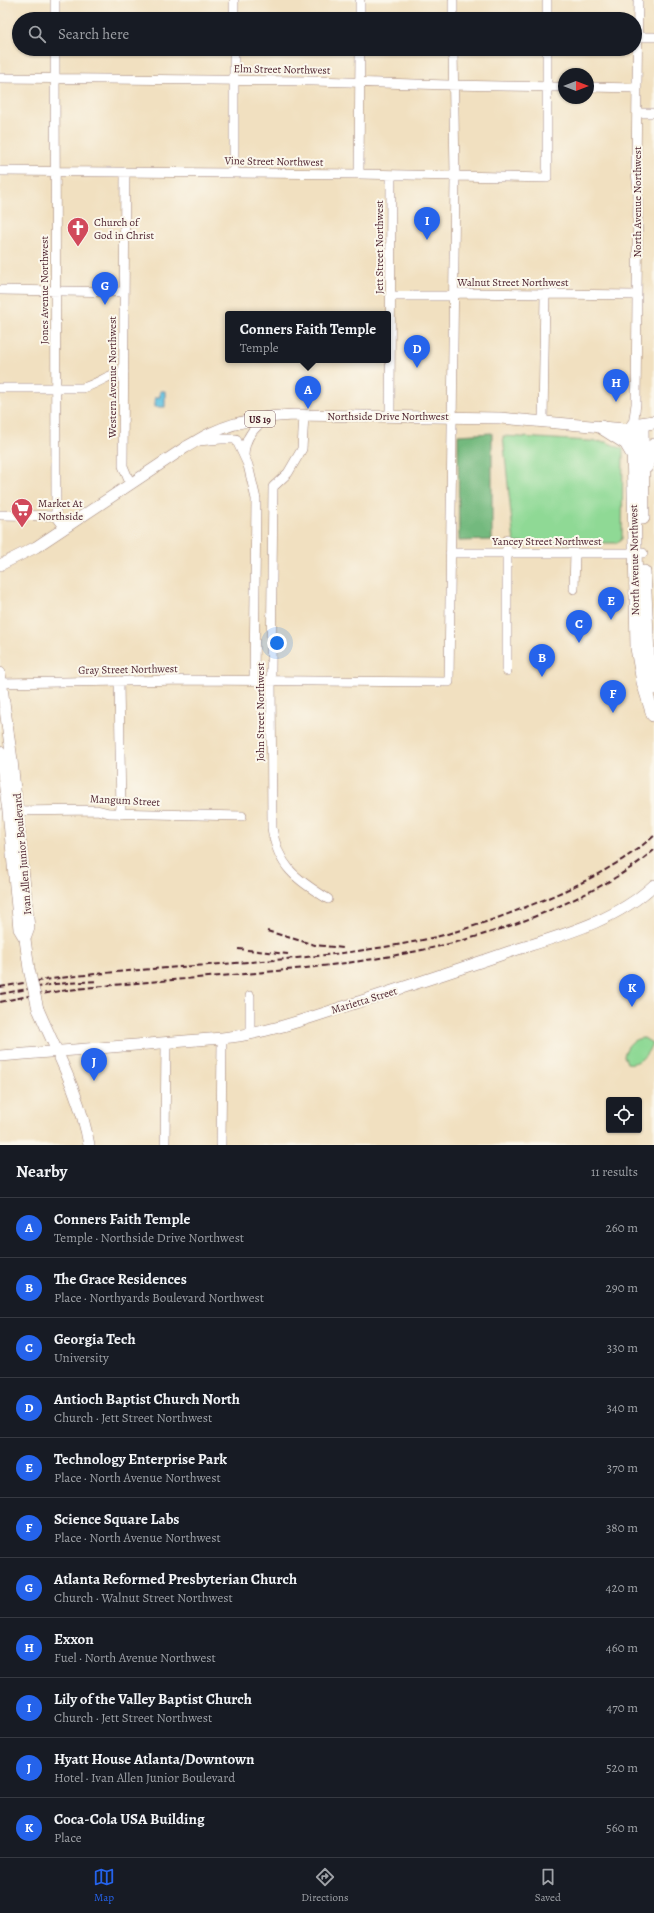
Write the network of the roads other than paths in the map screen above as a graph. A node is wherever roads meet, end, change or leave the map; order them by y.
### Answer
1 (55, 0) edge
2 (234, 0) edge
3 (360, 0) edge
4 (453, 0) edge
5 (546, 0) edge
6 (638, 0) edge
7 (55, 12) edge
8 (234, 12) edge
9 (360, 12) edge
10 (453, 12) edge
11 (546, 12) edge
12 (638, 12) edge
13 (642, 37) edge
14 (654, 37) edge
15 (55, 56) edge
16 (234, 56) edge
17 (360, 56) edge
18 (453, 56) edge
19 (547, 56) edge
20 (639, 56) edge
21 (0, 78) edge
22 (55, 80) junction
23 (234, 80) junction
24 (360, 83) junction
25 (453, 86) junction
26 (547, 86) junction
27 (558, 87) edge
28 (594, 87) edge
29 (638, 88) junction
30 (637, 113) junction
31 (654, 113) edge
32 (0, 172) edge
33 (56, 172) junction
34 (125, 172) junction
35 (234, 173) junction
36 (359, 174) junction
37 (391, 175) junction
38 (455, 176) junction
39 (0, 290) edge
40 (56, 291) junction
41 (124, 292) junction
42 (453, 294) junction
43 (545, 294) junction
44 (636, 295) junction
45 (391, 296) junction
46 (391, 311) edge
47 (390, 363) edge
48 (124, 372) junction
49 (0, 388) edge
50 (56, 388) junction
51 (304, 415) junction
52 (390, 416) junction
53 (268, 417) junction
54 (452, 417) junction
55 (543, 421) junction
56 (601, 427) junction
57 (640, 429) edge
58 (197, 441) junction
59 (654, 445) edge
60 (244, 454) junction
61 (633, 457) junction
62 (642, 482) junction
63 (130, 483) junction
64 (0, 515) edge
65 (56, 516) junction
66 (65, 528) junction
67 (507, 540) dead end
68 (450, 552) junction
69 (574, 553) junction
70 (639, 553) junction
71 (508, 554) junction
72 (0, 565) edge
73 (574, 589) dead end
74 (507, 671) dead end
75 (1, 680) edge
76 (254, 680) junction
77 (119, 681) junction
78 (271, 681) junction
79 (654, 688) edge
80 (652, 715) dead end
81 (0, 752) edge
82 (13, 811) junction
83 (121, 814) junction
84 (242, 816) dead end
85 (654, 885) edge
86 (328, 899) dead end
87 (250, 996) dead end
88 (250, 1034) junction
89 (222, 1038) junction
90 (166, 1043) junction
91 (56, 1052) junction
92 (0, 1056) edge
93 (89, 1145) edge
94 (165, 1145) edge
95 (222, 1145) edge

1 - 7 street
2 - 8 street
3 - 9 street
4 - 10 street
5 - 11 street
6 - 12 street, North Avenue Northwest
13 - 14 street
15 - 22 street, Jones Avenue Northwest
16 - 23 street
17 - 24 street
18 - 25 street
19 - 26 street
20 - 29 street, North Avenue Northwest
21 - 22 street, Elm Street Northwest
22 - 23 street, Elm Street Northwest
22 - 33 street, Jones Avenue Northwest
23 - 24 street, Elm Street Northwest
23 - 35 street
24 - 25 street, Elm Street Northwest
24 - 36 street
25 - 26 street, Elm Street Northwest
25 - 38 street
26 - 27 street, Elm Street Northwest
26 - 38 street, Vine Street Northwest
28 - 29 street
29 - 30 street, North Avenue Northwest
30 - 31 street
30 - 44 street, North Avenue Northwest
32 - 33 street, Vine Street Northwest
33 - 34 street, Vine Street Northwest
33 - 40 street, Jones Avenue Northwest
34 - 35 street, Vine Street Northwest
34 - 41 street, Western Avenue Northwest
35 - 36 street, Vine Street Northwest
36 - 37 street, Vine Street Northwest
37 - 38 street, Vine Street Northwest
37 - 45 street, Jett Street Northwest
38 - 42 street
39 - 40 street
40 - 41 street
40 - 50 street, Jones Avenue Northwest
41 - 48 street, Western Avenue Northwest
42 - 43 street, Walnut Street Northwest
42 - 45 street, Walnut Street Northwest
42 - 54 street
43 - 44 street, Walnut Street Northwest
43 - 55 street
44 - 57 street, North Avenue Northwest
45 - 46 street, Jett Street Northwest
47 - 52 street, Jett Street Northwest
48 - 50 street
48 - 63 street, Western Avenue Northwest
49 - 50 street
50 - 65 street, Jones Avenue Northwest
51 - 52 main road, Northside Drive Northwest / US 19
51 - 53 main road, Northside Drive Northwest / US 19
51 - 78 street, John Street Northwest
52 - 54 main road, Northside Drive Northwest / US 19
53 - 58 main road, Northside Drive Northwest / US 19
53 - 60 street
54 - 55 main road, Northside Drive Northwest / US 19
54 - 68 street
55 - 56 main road, Northside Drive Northwest / US 19
56 - 57 main road, Northside Drive Northwest / US 19
56 - 61 highway
57 - 61 highway, North Avenue Northwest
57 - 62 highway, North Avenue Northwest
58 - 60 street
58 - 63 main road, Northside Drive Northwest / US 19
59 - 62 highway
60 - 76 street
61 - 70 highway, North Avenue Northwest
62 - 70 highway, North Avenue Northwest
63 - 66 main road, Northside Drive Northwest / US 19
64 - 65 street
65 - 66 street
66 - 72 main road, Northside Drive Northwest / US 19
67 - 71 street
68 - 71 street, Yancey Street Northwest
68 - 78 street, Gray Street Northwest
69 - 70 street, Yancey Street Northwest
69 - 71 street, Yancey Street Northwest
69 - 73 street
70 - 79 highway, North Avenue Northwest
70 - 80 highway, North Avenue Northwest
71 - 74 street
75 - 77 street, Gray Street Northwest
75 - 82 main road, Ivan Allen Junior Boulevard
76 - 77 street, Gray Street Northwest
76 - 78 street, Gray Street Northwest
77 - 83 street
78 - 86 street, John Street Northwest
81 - 82 main road, Ivan Allen Junior Boulevard
82 - 83 street, Mangum Street
82 - 91 main road, Ivan Allen Junior Boulevard, bridge
83 - 84 street, Mangum Street
85 - 88 main road, Marietta Street
87 - 88 street
88 - 89 main road, Marietta Street
89 - 90 main road, Marietta Street
89 - 95 street
90 - 91 main road, Marietta Street
90 - 94 street
91 - 92 main road, Marietta Street
91 - 93 main road, Ivan Allen Junior Boulevard

